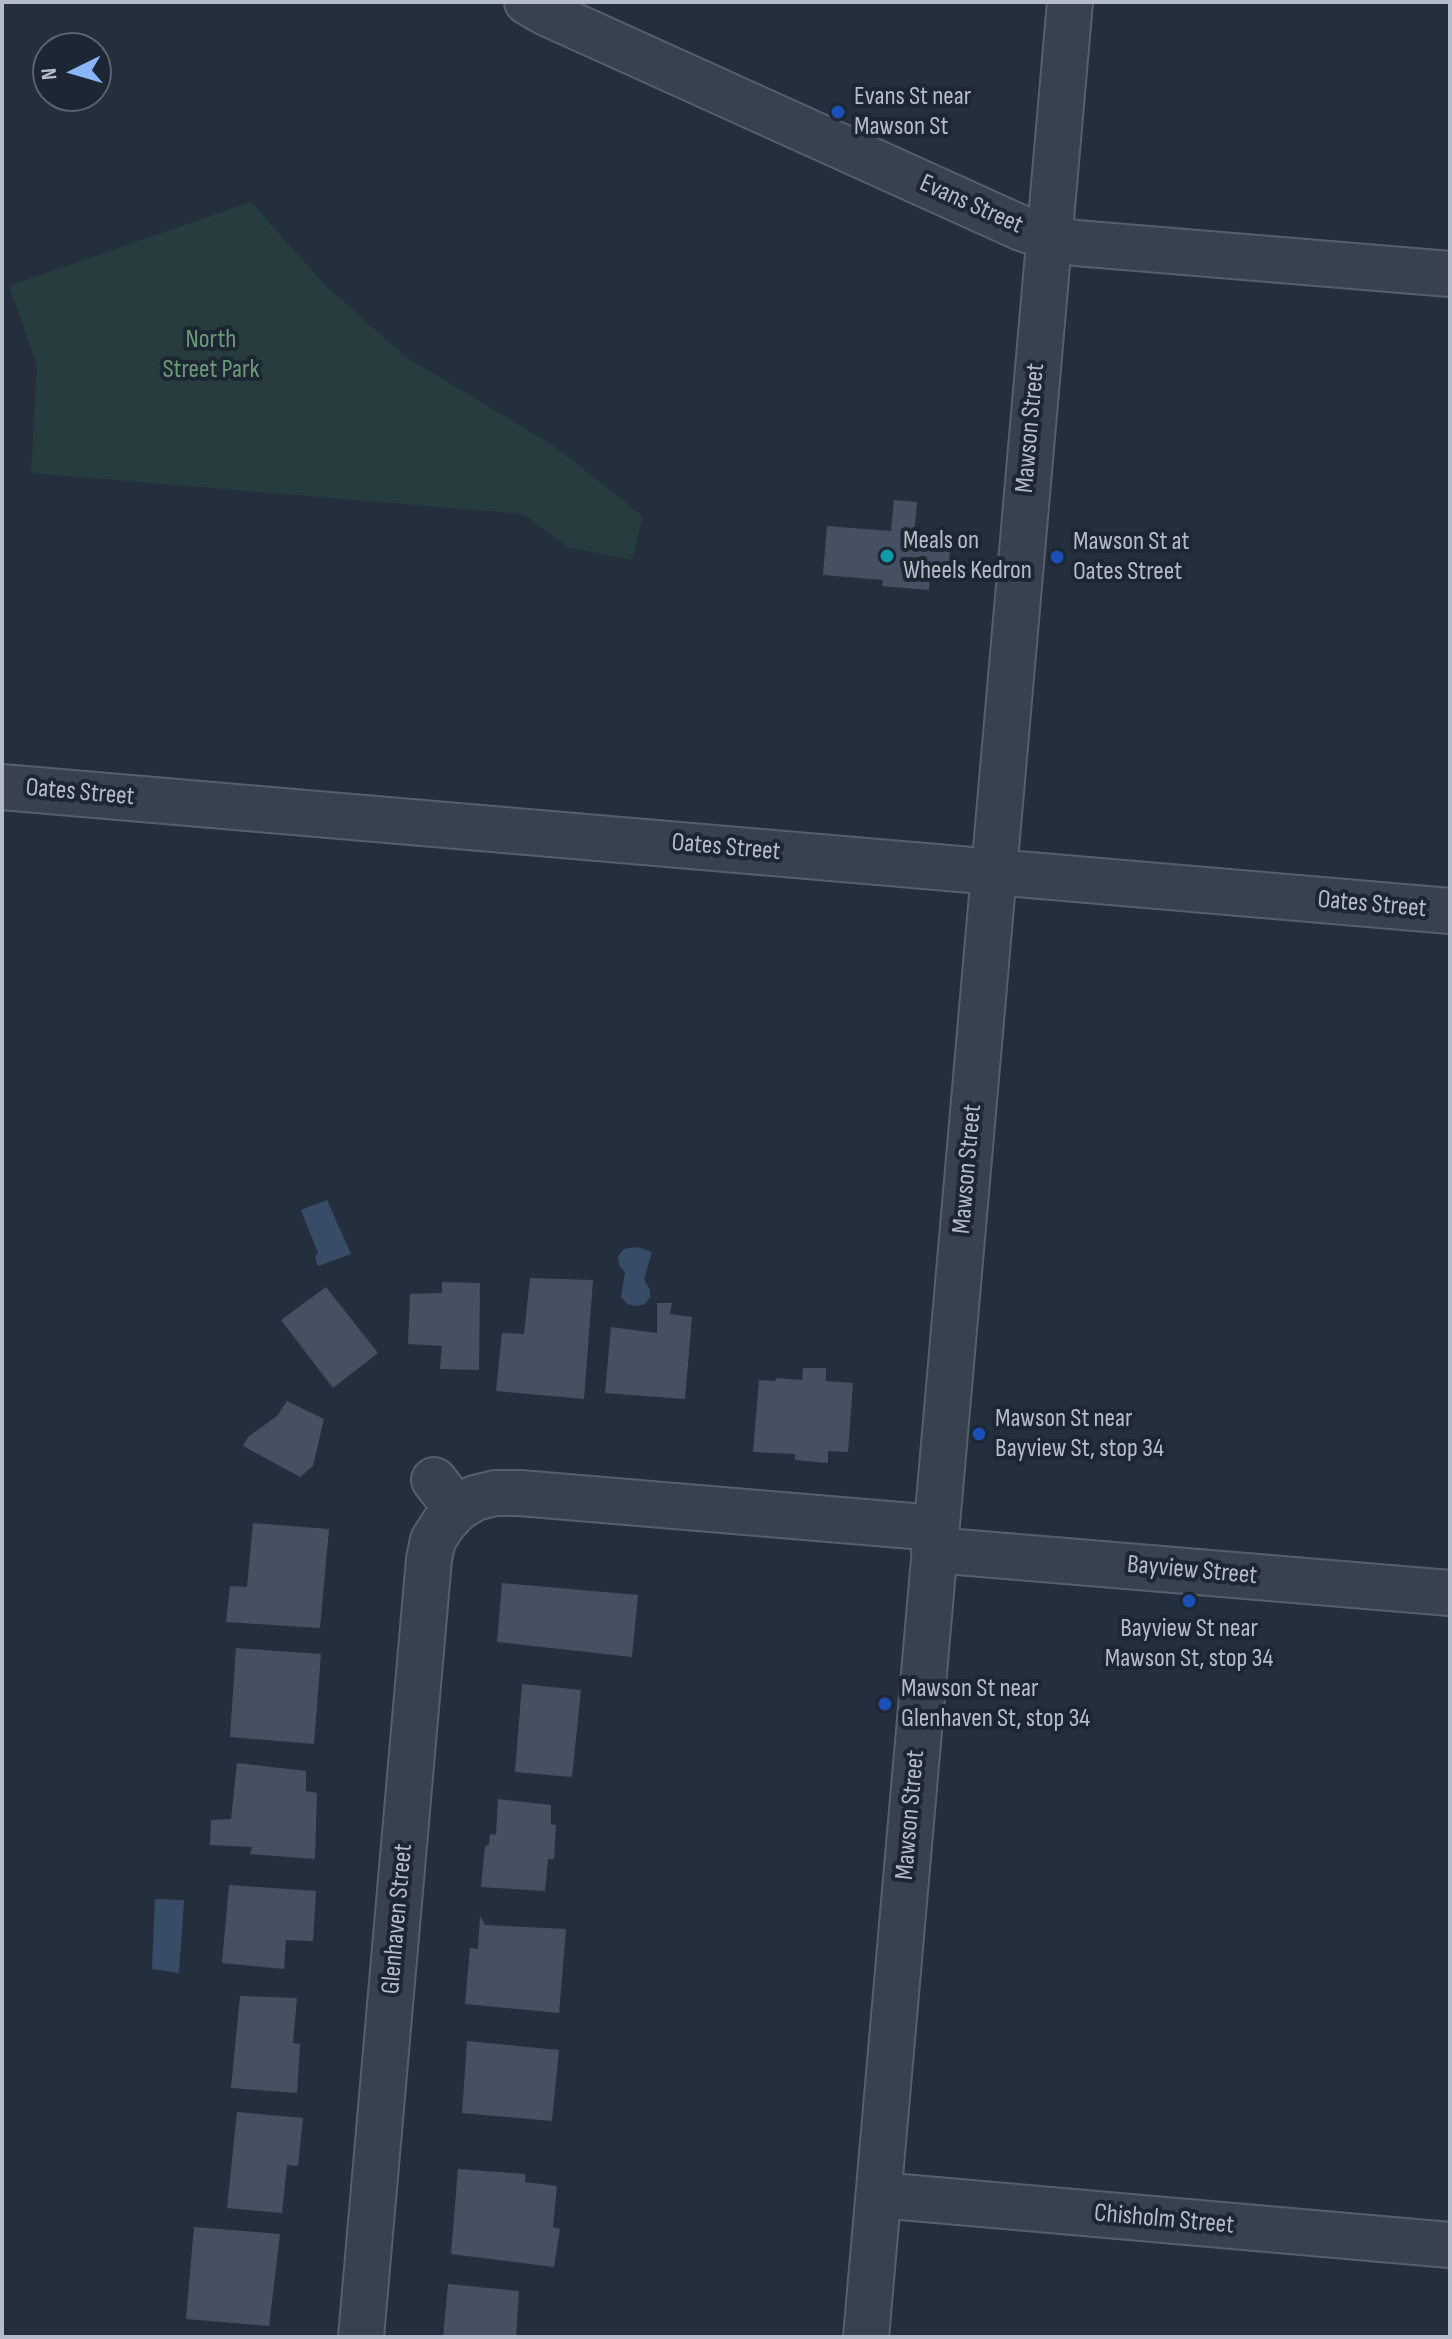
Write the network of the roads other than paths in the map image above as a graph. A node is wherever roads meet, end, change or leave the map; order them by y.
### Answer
1 (527, 2) edge
2 (1070, 2) edge
3 (1048, 237) junction
4 (1450, 274) edge
5 (2, 787) edge
6 (994, 873) junction
7 (1450, 911) edge
8 (935, 1539) junction
9 (1450, 1593) edge
10 (879, 2195) junction
11 (1450, 2245) edge
12 (361, 2337) edge
13 (866, 2337) edge

1 - 3 street, Evans Street
2 - 3 street, Mawson Street
3 - 4 street, Evans Street
3 - 6 street, Mawson Street
5 - 6 street, Oates Street
6 - 7 street, Oates Street
6 - 8 street, Mawson Street
8 - 9 street, Bayview Street
8 - 10 street, Mawson Street
8 - 12 street, Glenhaven Street
10 - 11 street, Chisholm Street
10 - 13 street, Mawson Street

